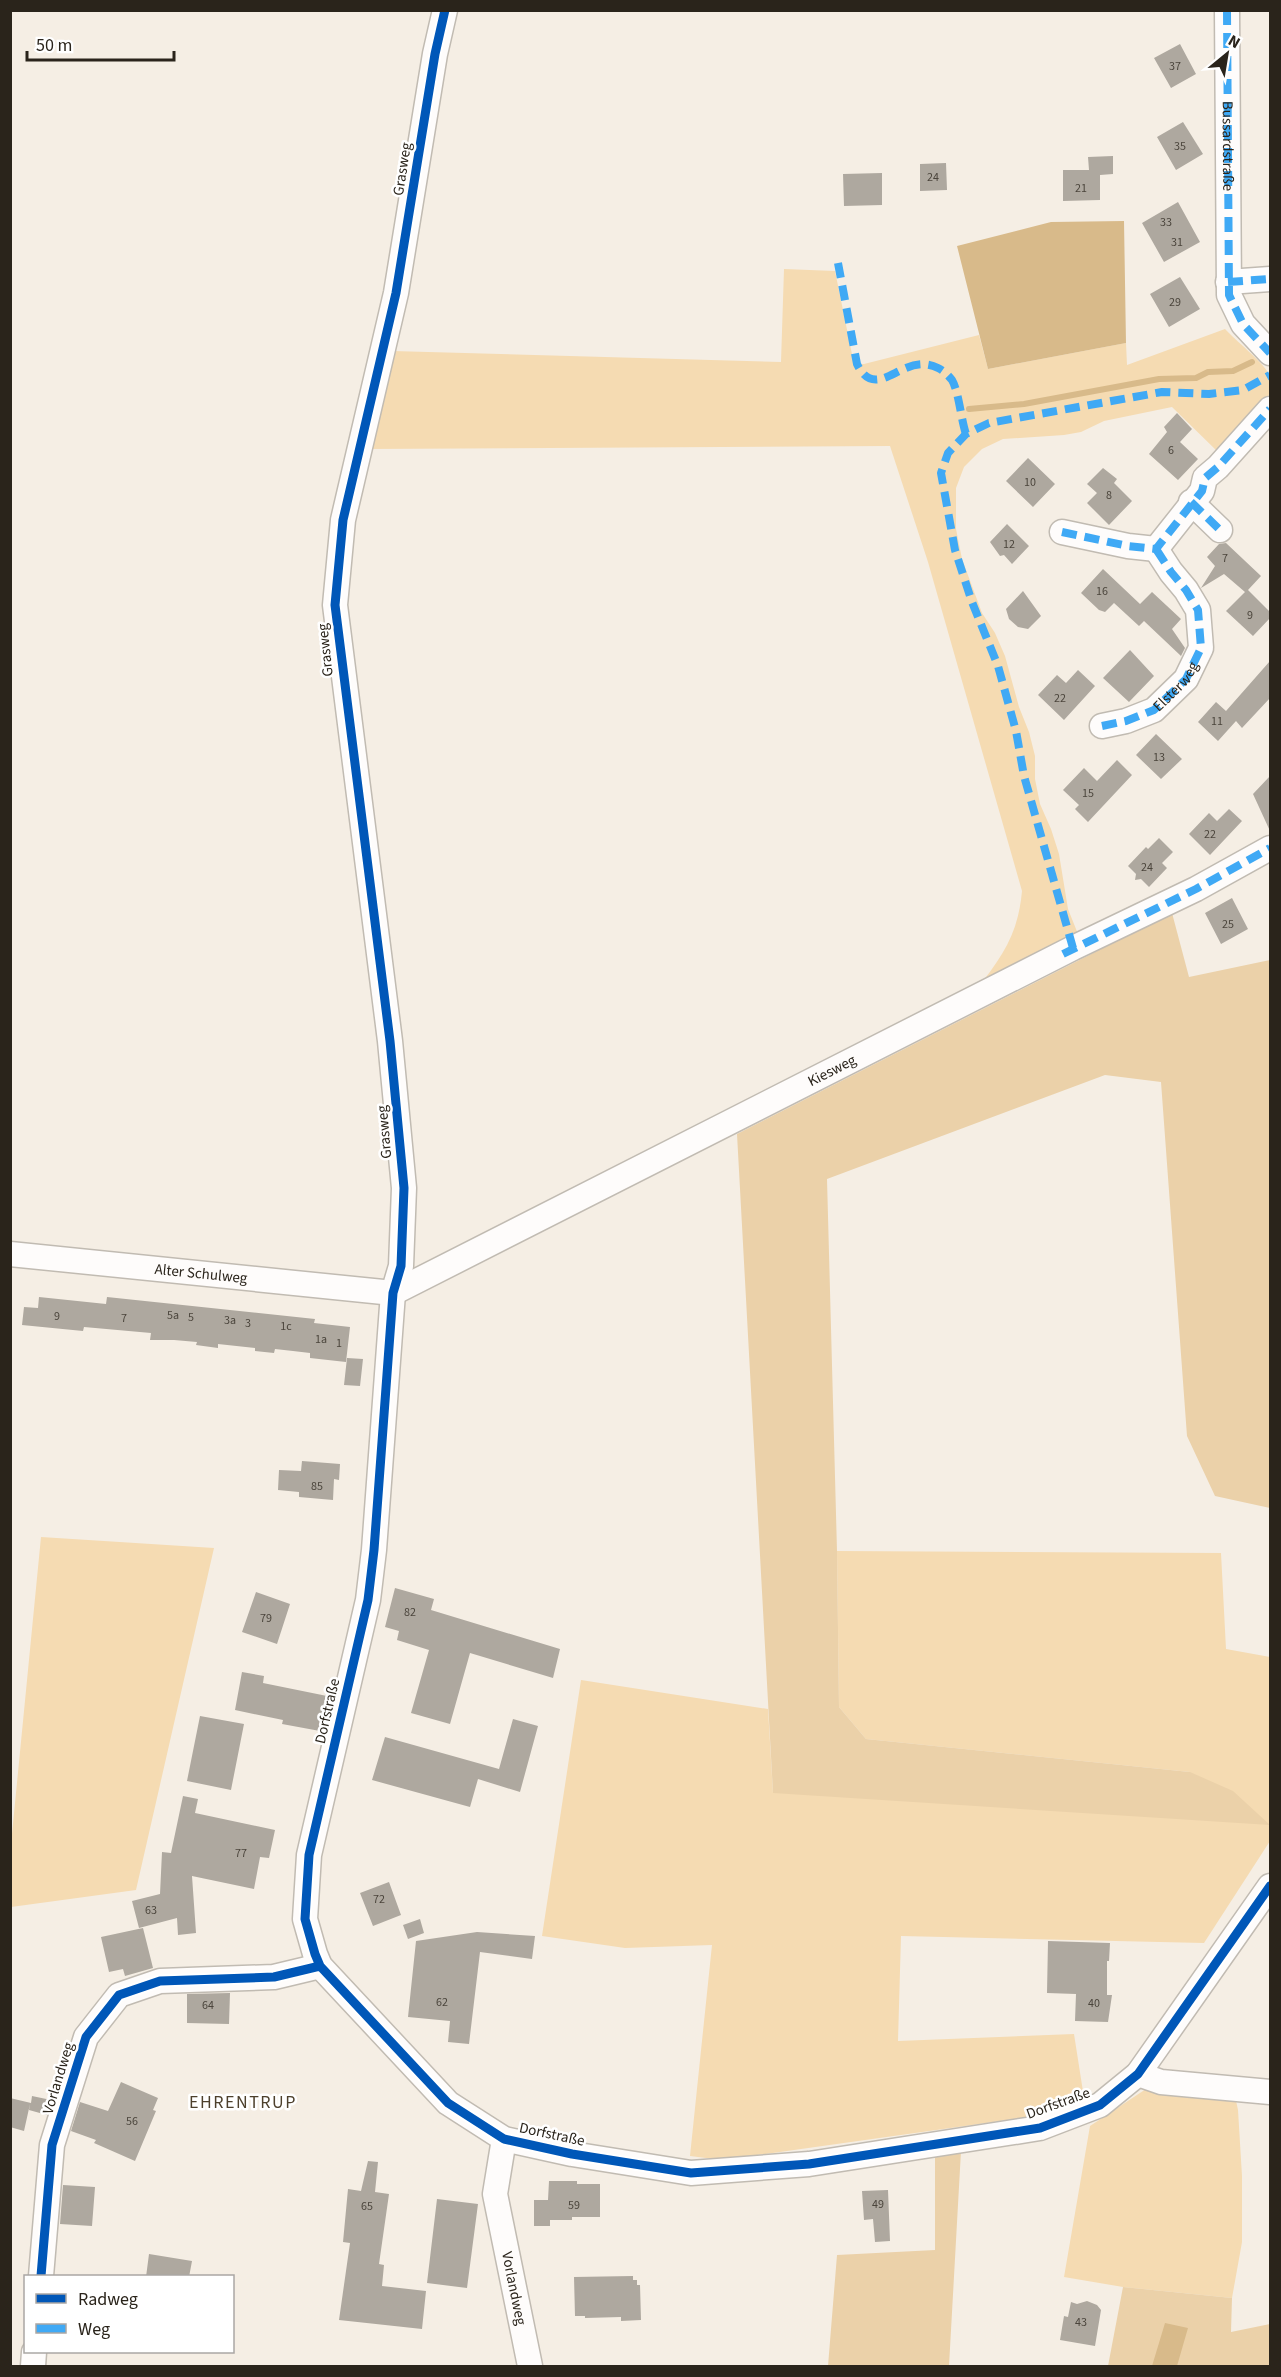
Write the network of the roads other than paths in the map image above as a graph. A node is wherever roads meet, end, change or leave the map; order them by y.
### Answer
1 (445, 10) edge
2 (1227, 10) edge
3 (1270, 279) edge
4 (1228, 282) junction
5 (1270, 353) edge
6 (1270, 409) edge
7 (1191, 502) junction
8 (1220, 530) dead end
9 (1062, 532) dead end
10 (1156, 549) junction
11 (1102, 726) dead end
12 (1270, 848) edge
13 (10, 1254) edge
14 (393, 1293) junction
15 (1270, 1886) edge
16 (321, 1966) junction
17 (1138, 2074) junction
18 (1270, 2092) edge
19 (504, 2139) junction
20 (41, 2275) edge
21 (530, 2367) edge

1 - 14 street, Grasweg
2 - 4 street, Bussardstraße
3 - 4 street
4 - 5 street, Bussardstraße
6 - 7 street
7 - 8 street
7 - 10 street
9 - 10 street
10 - 11 street, Elsterweg
12 - 14 street, Kiesweg
13 - 14 street, Alter Schulweg
14 - 16 street, Dorfstraße
15 - 17 street, Dorfstraße
16 - 19 street, Dorfstraße
16 - 20 street, Vorlandweg
17 - 18 street
17 - 19 street, Dorfstraße
19 - 21 street, Vorlandweg

